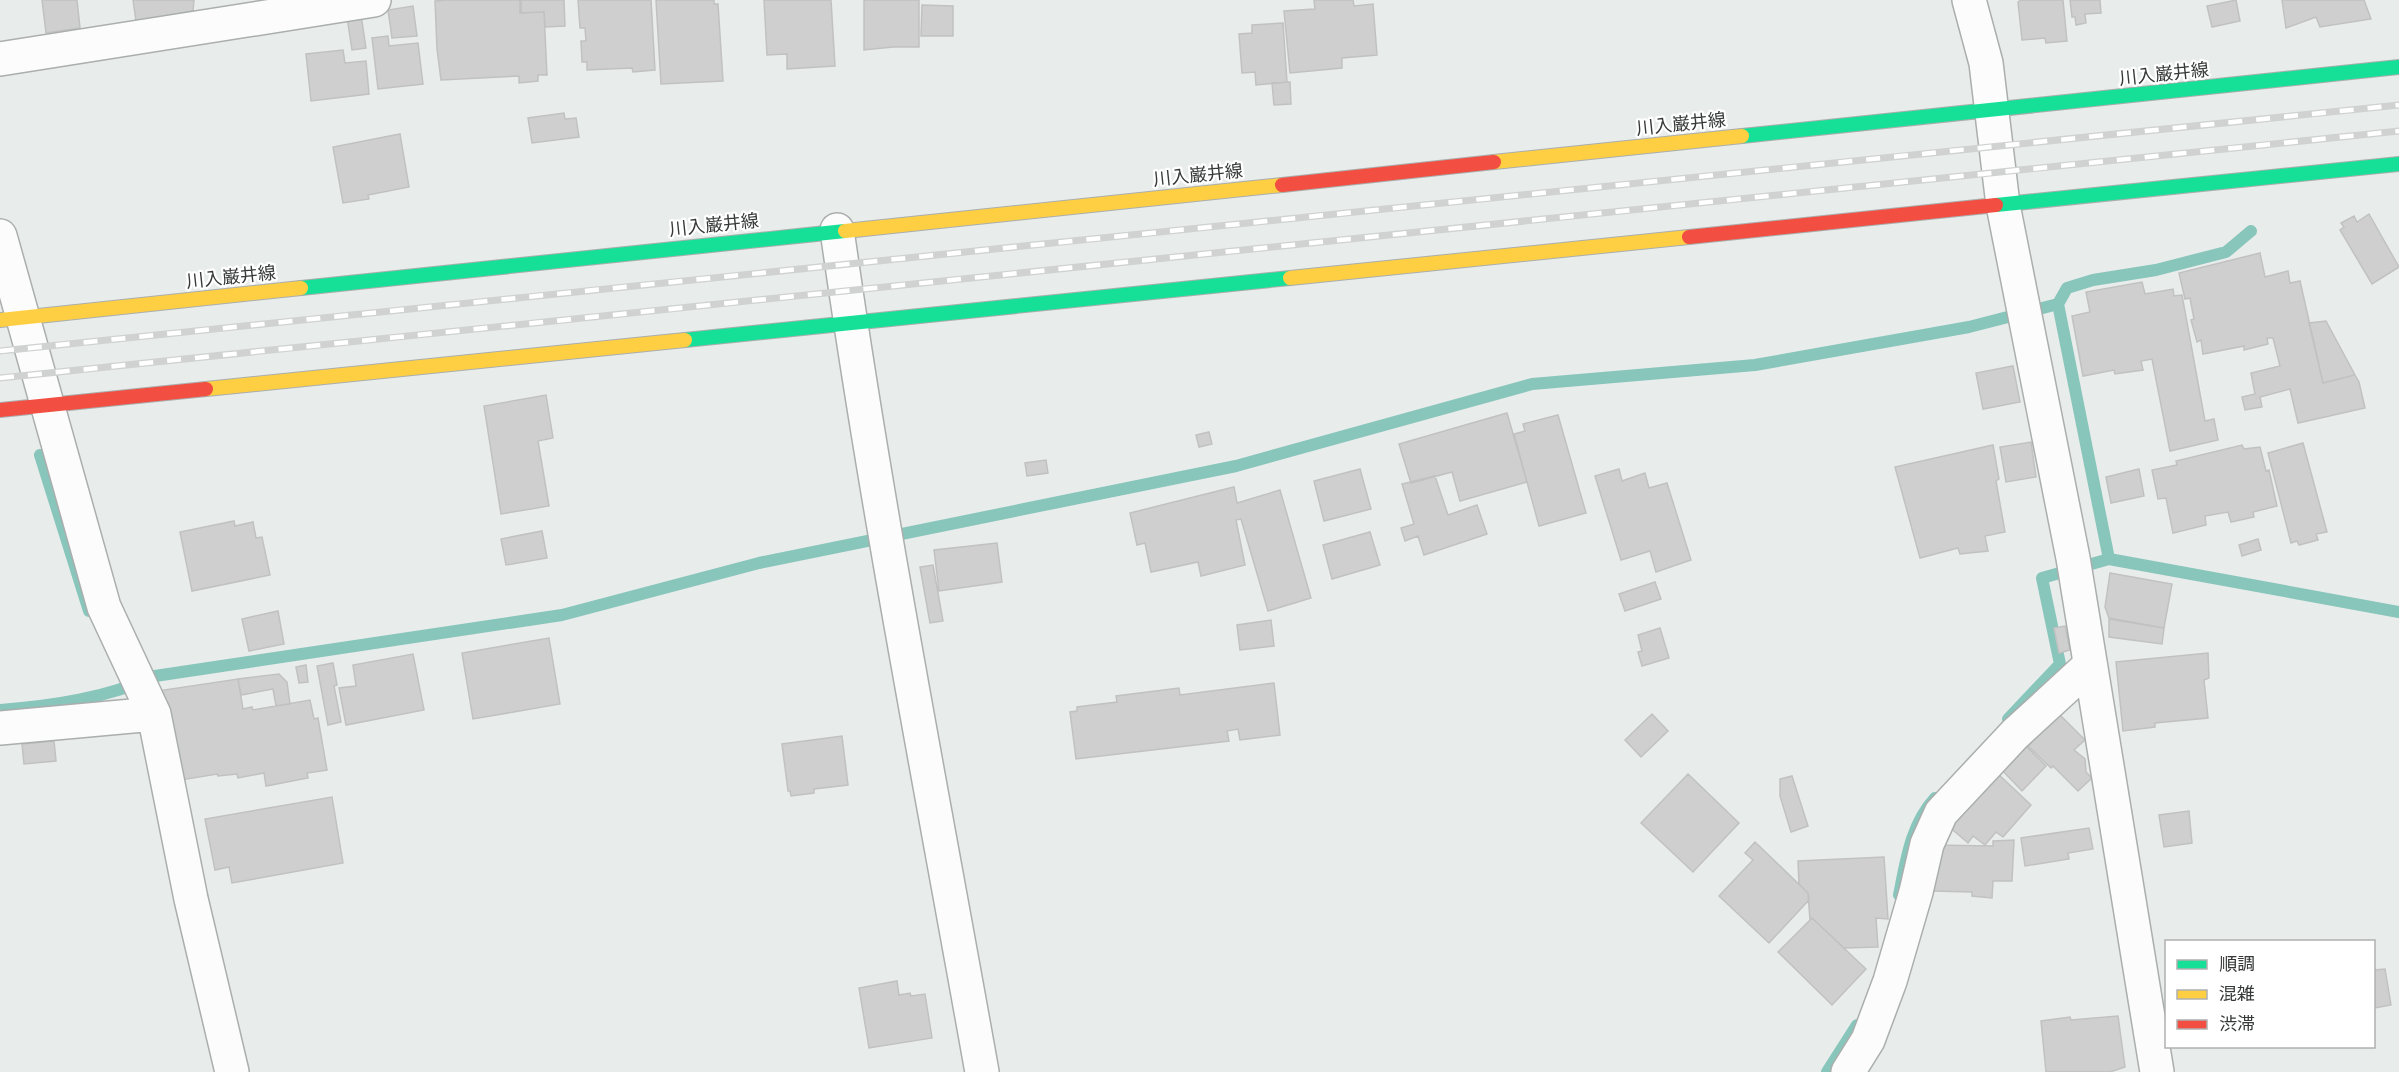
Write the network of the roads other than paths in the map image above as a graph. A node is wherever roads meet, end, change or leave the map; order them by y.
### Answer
1 (374, 0) edge
2 (1970, 0) edge
3 (0, 59) edge
4 (2399, 67) edge
5 (1992, 110) junction
6 (2399, 164) edge
7 (2003, 205) junction
8 (837, 230) junction
9 (0, 236) edge
10 (11, 319) edge
11 (850, 321) junction
12 (47, 406) junction
13 (0, 410) edge
14 (2089, 666) junction
15 (139, 702) junction
16 (0, 728) edge
17 (232, 1072) edge
18 (982, 1072) edge
19 (1848, 1072) edge
20 (2157, 1072) edge

1 - 3 street
2 - 5 street
4 - 5 main road, 川入巌井線
5 - 7 street
5 - 8 main road, 川入巌井線
6 - 7 main road
7 - 11 main road
7 - 14 street
8 - 10 main road, 川入巌井線
8 - 11 street
9 - 10 street
10 - 12 street
11 - 12 main road
11 - 18 street
12 - 13 main road
12 - 15 street
14 - 19 street
14 - 20 street
15 - 16 street
15 - 17 street

